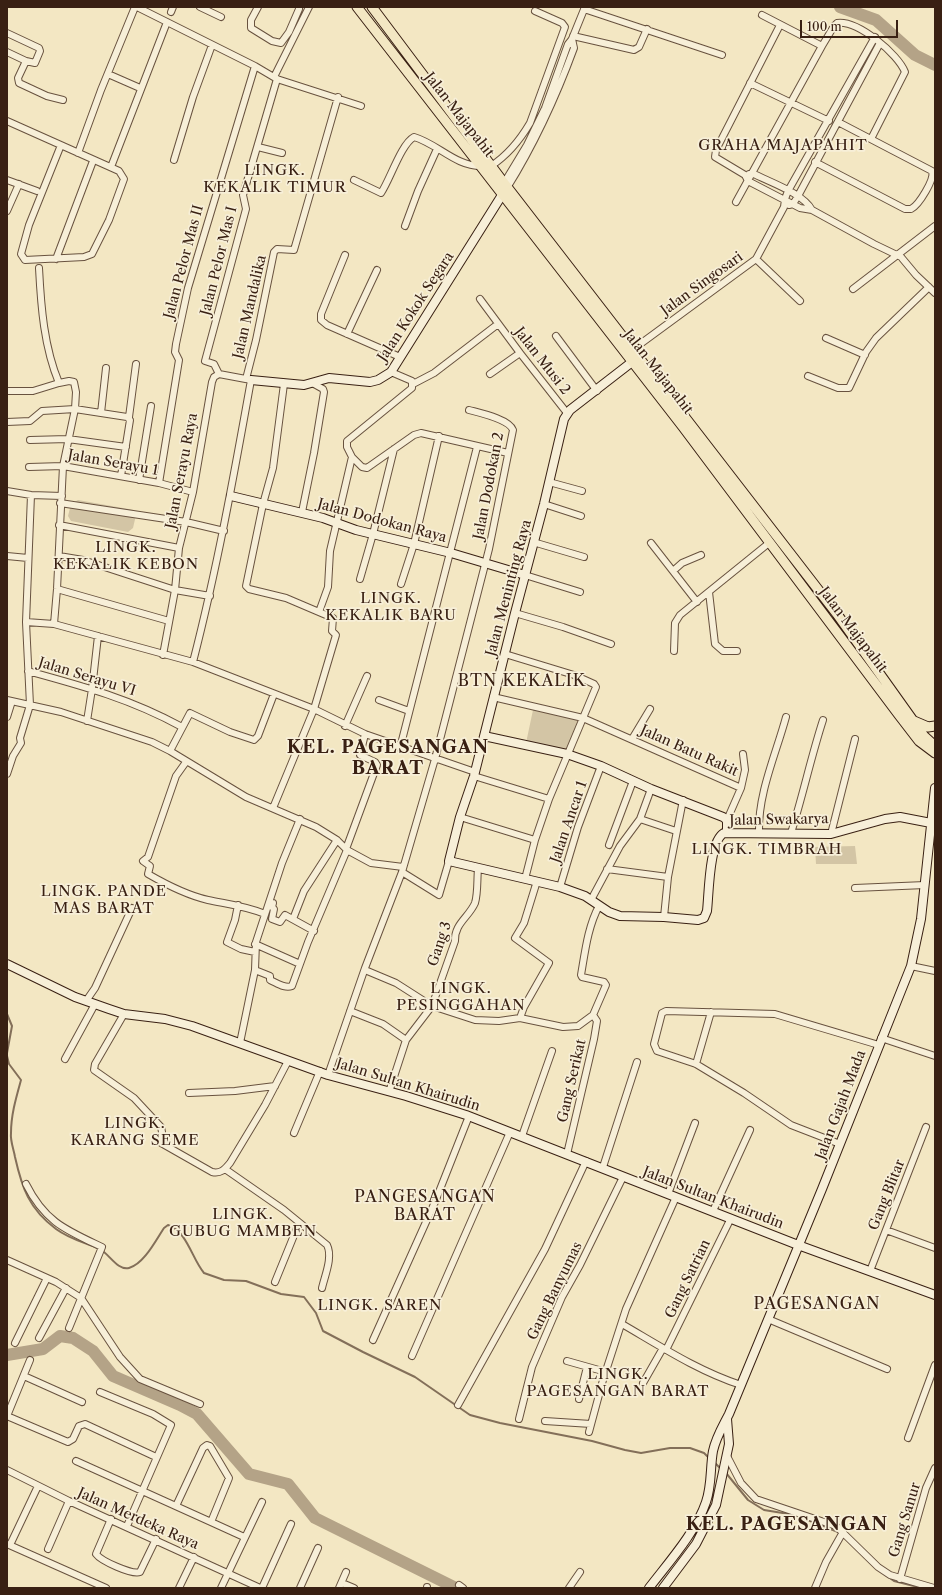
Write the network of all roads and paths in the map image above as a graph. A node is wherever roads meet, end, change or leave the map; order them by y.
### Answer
1 (136, 7) edge
2 (200, 7) edge
3 (258, 7) edge
4 (357, 7) edge
5 (372, 7) edge
6 (298, 8) edge
7 (585, 8) edge
8 (308, 9) edge
9 (535, 11) dead end
10 (762, 15) dead end
11 (221, 17) dead end
12 (167, 22) junction
13 (780, 25) junction
14 (647, 30) junction
15 (7, 33) edge
16 (573, 37) junction
17 (874, 38) junction
18 (880, 43) junction
19 (212, 45) junction
20 (822, 46) junction
21 (7, 52) edge
22 (722, 55) dead end
23 (26, 61) junction
24 (255, 66) junction
25 (108, 74) junction
26 (275, 78) junction
27 (750, 83) junction
28 (140, 88) junction
29 (338, 97) junction
30 (63, 100) dead end
31 (791, 103) junction
32 (361, 106) dead end
33 (833, 114) junction
34 (839, 120) junction
35 (828, 121) junction
36 (7, 122) edge
37 (824, 129) junction
38 (832, 132) junction
39 (871, 139) junction
40 (61, 145) junction
41 (258, 147) junction
42 (437, 149) junction
43 (78, 153) junction
44 (282, 153) dead end
45 (174, 160) dead end
46 (93, 161) junction
47 (815, 162) junction
48 (481, 166) junction
49 (491, 166) junction
50 (111, 167) junction
51 (748, 176) junction
52 (7, 180) edge
53 (354, 180) dead end
54 (19, 184) junction
55 (504, 189) junction
56 (37, 191) dead end
57 (788, 191) junction
58 (798, 196) junction
59 (784, 199) junction
60 (736, 202) dead end
61 (793, 204) junction
62 (784, 207) junction
63 (812, 210) junction
64 (7, 211) edge
65 (405, 226) dead end
66 (935, 226) edge
67 (345, 255) dead end
68 (897, 255) junction
69 (56, 259) junction
70 (756, 259) junction
71 (39, 268) dead end
72 (377, 270) dead end
73 (929, 287) junction
74 (853, 289) dead end
75 (935, 293) edge
76 (480, 299) dead end
77 (800, 301) dead end
78 (604, 319) junction
79 (498, 324) junction
80 (347, 334) junction
81 (556, 336) dead end
82 (826, 338) dead end
83 (632, 350) junction
84 (520, 353) junction
85 (865, 355) junction
86 (400, 357) junction
87 (632, 362) junction
88 (136, 364) dead end
89 (106, 368) dead end
90 (391, 372) junction
91 (219, 374) junction
92 (490, 374) dead end
93 (808, 376) dead end
94 (248, 380) junction
95 (60, 383) junction
96 (284, 384) junction
97 (314, 384) junction
98 (413, 386) junction
99 (597, 390) junction
100 (7, 391) edge
101 (151, 406) dead end
102 (76, 409) junction
103 (469, 410) dead end
104 (101, 413) junction
105 (567, 413) junction
106 (129, 417) junction
107 (7, 422) edge
108 (439, 436) junction
109 (68, 439) junction
110 (30, 440) dead end
111 (126, 447) junction
112 (477, 447) junction
113 (394, 449) junction
114 (508, 453) junction
115 (352, 457) junction
116 (63, 466) junction
117 (29, 467) dead end
118 (121, 476) junction
119 (139, 480) junction
120 (549, 482) junction
121 (159, 483) junction
122 (7, 491) edge
123 (582, 491) dead end
124 (193, 492) junction
125 (30, 494) junction
126 (62, 496) junction
127 (231, 496) junction
128 (60, 503) junction
129 (263, 504) junction
130 (544, 504) junction
131 (746, 505) junction
132 (302, 512) junction
133 (581, 516) dead end
134 (757, 519) junction
135 (186, 522) junction
136 (336, 522) junction
137 (59, 525) junction
138 (224, 531) junction
139 (373, 534) junction
140 (533, 542) junction
141 (769, 542) junction
142 (651, 543) dead end
143 (414, 544) junction
144 (179, 548) junction
145 (451, 553) junction
146 (701, 555) dead end
147 (7, 556) edge
148 (59, 556) junction
149 (584, 557) dead end
150 (28, 558) junction
151 (485, 563) junction
152 (673, 571) junction
153 (525, 575) junction
154 (360, 579) dead end
155 (401, 584) dead end
156 (57, 589) junction
157 (175, 590) junction
158 (580, 592) dead end
159 (708, 592) junction
160 (210, 596) junction
161 (697, 602) junction
162 (319, 612) junction
163 (515, 613) junction
164 (169, 620) junction
165 (26, 622) junction
166 (54, 624) junction
167 (98, 636) junction
168 (611, 644) dead end
169 (674, 651) dead end
170 (737, 651) dead end
171 (505, 654) junction
172 (163, 655) junction
173 (193, 662) junction
174 (28, 672) junction
175 (367, 676) dead end
176 (92, 689) junction
177 (274, 694) junction
178 (493, 697) junction
179 (9, 700) edge
180 (379, 700) dead end
181 (30, 705) junction
182 (314, 708) junction
183 (650, 709) dead end
184 (410, 711) junction
185 (7, 717) edge
186 (786, 717) dead end
187 (583, 718) junction
188 (87, 720) junction
189 (824, 720) dead end
190 (912, 720) junction
191 (345, 726) junction
192 (935, 726) edge
193 (182, 727) junction
194 (364, 734) junction
195 (484, 736) junction
196 (632, 739) junction
197 (855, 739) dead end
198 (935, 746) edge
199 (400, 748) junction
200 (170, 751) junction
201 (935, 753) edge
202 (567, 754) junction
203 (743, 754) dead end
204 (435, 759) junction
205 (186, 762) junction
206 (601, 766) junction
207 (7, 774) edge
208 (475, 774) junction
209 (633, 781) junction
210 (741, 788) junction
211 (935, 788) edge
212 (651, 789) junction
213 (549, 799) junction
214 (683, 800) junction
215 (273, 808) junction
216 (460, 817) junction
217 (300, 819) junction
218 (640, 819) junction
219 (727, 820) junction
220 (931, 823) junction
221 (676, 831) junction
222 (759, 832) junction
223 (727, 833) junction
224 (791, 833) junction
225 (831, 834) junction
226 (337, 840) junction
227 (535, 840) junction
228 (609, 845) dead end
229 (346, 850) junction
230 (449, 861) junction
231 (478, 868) junction
232 (608, 869) junction
233 (402, 870) junction
234 (668, 877) junction
235 (525, 878) junction
236 (537, 881) junction
237 (925, 885) junction
238 (560, 887) junction
239 (855, 888) dead end
240 (591, 900) junction
241 (269, 903) junction
242 (238, 905) junction
243 (600, 906) junction
244 (132, 908) dead end
245 (265, 914) junction
246 (664, 917) junction
247 (293, 919) junction
248 (314, 931) junction
249 (255, 943) junction
250 (255, 952) junction
251 (7, 964) edge
252 (300, 964) junction
253 (911, 966) junction
254 (255, 970) junction
255 (365, 970) junction
256 (935, 971) edge
257 (86, 1001) junction
258 (95, 1004) junction
259 (432, 1006) junction
260 (350, 1011) junction
261 (711, 1012) junction
262 (124, 1014) junction
263 (593, 1016) junction
264 (520, 1018) junction
265 (406, 1040) junction
266 (880, 1041) junction
267 (240, 1044) junction
268 (552, 1051) dead end
269 (935, 1056) edge
270 (65, 1059) dead end
271 (288, 1060) junction
272 (637, 1062) dead end
273 (696, 1064) junction
274 (320, 1072) junction
275 (328, 1075) junction
276 (275, 1086) junction
277 (389, 1092) junction
278 (189, 1093) dead end
279 (469, 1116) junction
280 (695, 1123) dead end
281 (926, 1127) dead end
282 (750, 1130) dead end
283 (510, 1132) junction
284 (294, 1133) dead end
285 (522, 1136) junction
286 (840, 1144) junction
287 (567, 1154) junction
288 (586, 1161) junction
289 (603, 1168) junction
290 (225, 1169) junction
291 (623, 1177) junction
292 (26, 1184) dead end
293 (672, 1196) junction
294 (713, 1211) junction
295 (731, 1218) junction
296 (299, 1223) junction
297 (886, 1230) junction
298 (798, 1245) junction
299 (935, 1248) edge
300 (7, 1261) edge
301 (870, 1271) junction
302 (47, 1278) junction
303 (275, 1282) dead end
304 (66, 1288) junction
305 (322, 1288) dead end
306 (935, 1295) edge
307 (81, 1298) junction
308 (768, 1319) junction
309 (622, 1324) junction
310 (69, 1328) dead end
311 (39, 1338) dead end
312 (373, 1340) dead end
313 (15, 1344) dead end
314 (665, 1349) junction
315 (412, 1356) dead end
316 (30, 1360) dead end
317 (567, 1360) dead end
318 (935, 1365) edge
319 (587, 1367) junction
320 (887, 1368) dead end
321 (606, 1372) junction
322 (24, 1376) junction
323 (643, 1383) dead end
324 (741, 1385) junction
325 (100, 1392) dead end
326 (579, 1399) dead end
327 (82, 1402) dead end
328 (200, 1404) dead end
329 (458, 1405) dead end
330 (7, 1416) edge
331 (519, 1419) dead end
332 (727, 1419) junction
333 (545, 1421) dead end
334 (591, 1424) junction
335 (589, 1432) dead end
336 (908, 1438) dead end
337 (727, 1456) junction
338 (156, 1457) junction
339 (76, 1461) dead end
340 (935, 1468) edge
341 (7, 1470) edge
342 (38, 1486) junction
343 (142, 1492) junction
344 (69, 1501) junction
345 (262, 1502) dead end
346 (176, 1506) junction
347 (111, 1519) junction
348 (211, 1522) junction
349 (291, 1524) dead end
350 (127, 1526) junction
351 (842, 1534) junction
352 (244, 1537) junction
353 (156, 1539) junction
354 (8, 1544) edge
355 (681, 1546) junction
356 (318, 1548) dead end
357 (48, 1549) dead end
358 (689, 1554) junction
359 (194, 1557) junction
360 (228, 1572) junction
361 (346, 1572) dead end
362 (580, 1572) dead end
363 (900, 1579) junction
364 (340, 1585) edge
365 (106, 1588) edge
366 (179, 1588) edge
367 (221, 1588) edge
368 (261, 1588) edge
369 (300, 1588) edge
370 (354, 1588) edge
371 (569, 1588) edge
372 (649, 1588) edge
373 (662, 1588) edge
374 (815, 1588) edge
375 (934, 1588) edge

1 - 12 street
1 - 25 street
2 - 11 street
3 - 6 street
4 - 48 main road, Jalan Majapahit
5 - 49 main road, Jalan Majapahit
6 - 8 street
7 - 14 street
7 - 16 street
8 - 26 street, Jalan Pelor Mas I
9 - 49 street
10 - 13 street
12 - 19 street
12 - 28 street
13 - 20 street
13 - 27 street
14 - 16 street
14 - 22 street
15 - 23 street
16 - 55 street
17 - 18 street
17 - 20 street
17 - 33 street
18 - 34 street
18 - 39 street
19 - 24 street
19 - 45 street
20 - 31 street
21 - 23 street
23 - 30 street
24 - 26 street
24 - 121 street, Jalan Pelor Mas II
25 - 28 street
25 - 43 street
26 - 29 street
26 - 41 street, Jalan Pelor Mas I
27 - 31 street
27 - 51 street
28 - 50 street
29 - 32 street
29 - 94 street, Jalan Mandalika
31 - 35 street
31 - 51 street
33 - 34 street
33 - 35 street
34 - 38 street
34 - 39 street
35 - 37 street
36 - 40 street
37 - 38 street
37 - 57 street
38 - 47 street
39 - 47 street
40 - 43 street
40 - 69 street
41 - 44 street
41 - 91 street, Jalan Pelor Mas I
42 - 48 street
42 - 53 street
42 - 65 street
43 - 46 street
46 - 50 street
46 - 69 street
47 - 58 street
48 - 55 main road, Jalan Majapahit
49 - 55 main road, Jalan Majapahit
50 - 69 street
51 - 57 street
51 - 59 street
51 - 60 street
52 - 54 street
54 - 56 street
54 - 64 street
55 - 78 main road, Jalan Majapahit
55 - 86 street, Jalan Kokok Segara
57 - 58 street
57 - 59 street
58 - 61 street
58 - 63 street
59 - 61 street
59 - 62 street
61 - 62 street
61 - 63 street
62 - 70 street
63 - 68 street
66 - 68 street
67 - 80 street
68 - 73 street
68 - 74 street
70 - 77 street, Jalan Singosari
70 - 83 street, Jalan Singosari
71 - 95 street
72 - 80 street
73 - 75 street
73 - 85 street
76 - 79 street, Jalan Musi 2
78 - 83 main road, Jalan Majapahit
78 - 87 main road, Jalan Majapahit
79 - 84 street, Jalan Musi 2
79 - 98 street
80 - 86 street
81 - 99 street
82 - 85 street
83 - 131 main road, Jalan Majapahit
84 - 92 street
84 - 105 street, Jalan Musi 2
85 - 93 street
86 - 90 street, Jalan Kokok Segara
87 - 99 street
87 - 131 main road, Jalan Majapahit
88 - 106 street
89 - 104 street
90 - 97 street, Jalan Kokok Segara
90 - 98 street
91 - 94 street
91 - 124 street, Jalan Serayu Raya
94 - 96 street, Jalan Kokok Segara
94 - 127 street
95 - 100 street
95 - 102 street
96 - 97 street, Jalan Kokok Segara
96 - 129 street
97 - 132 street
98 - 115 street
99 - 105 street
101 - 119 street
102 - 104 street
102 - 107 street
102 - 109 street
103 - 114 street, Jalan Dodokan 2
104 - 106 street
105 - 120 street, Jalan Meninting Raya
106 - 111 street
108 - 112 street
108 - 113 street
108 - 143 street
109 - 110 street
109 - 111 street
109 - 116 street
111 - 118 street
112 - 114 street
112 - 145 street
113 - 115 street
113 - 139 street
114 - 151 street, Jalan Dodokan 2
115 - 136 street
116 - 117 street, Jalan Serayu 1
116 - 118 street, Jalan Serayu 1
116 - 126 street
118 - 119 street, Jalan Serayu 1
119 - 121 street, Jalan Serayu 1
120 - 123 street
120 - 130 street, Jalan Meninting Raya
121 - 124 street, Jalan Serayu 1
122 - 125 street
124 - 135 street, Jalan Serayu Raya
125 - 126 street
125 - 150 street
126 - 128 street
127 - 129 street, Jalan Dodokan Raya
127 - 138 street
128 - 135 street
128 - 137 street
129 - 132 street, Jalan Dodokan Raya
129 - 162 street
130 - 133 street
130 - 140 street, Jalan Meninting Raya
131 - 134 main road, Jalan Majapahit
132 - 136 street, Jalan Dodokan Raya
134 - 141 main road, Jalan Majapahit
134 - 190 main road, Jalan Majapahit
135 - 138 street
135 - 144 street, Jalan Serayu Raya
136 - 139 street, Jalan Dodokan Raya
136 - 162 street
137 - 144 street
137 - 148 street
138 - 160 street
139 - 143 street, Jalan Dodokan Raya
139 - 154 street
140 - 149 street
140 - 153 street, Jalan Meninting Raya
141 - 159 street
141 - 201 main road, Jalan Majapahit
142 - 152 street
143 - 145 street, Jalan Dodokan Raya
143 - 155 street
144 - 157 street, Jalan Serayu Raya
145 - 151 street, Jalan Dodokan Raya
145 - 184 street
146 - 152 street
147 - 150 street
148 - 156 street
148 - 157 street
150 - 165 street
151 - 153 street, Jalan Dodokan Raya
151 - 204 street, Jalan Dodokan 2
152 - 161 street
153 - 158 street
153 - 163 street, Jalan Meninting Raya
156 - 164 street
156 - 166 street
157 - 160 street
157 - 164 street, Jalan Serayu Raya
159 - 161 street
159 - 170 street
160 - 173 street
161 - 169 street
162 - 182 street
163 - 168 street
163 - 171 street, Jalan Meninting Raya
164 - 172 street, Jalan Serayu Raya
165 - 166 street
165 - 174 street
166 - 167 street
167 - 172 street
167 - 176 street
171 - 178 street, Jalan Meninting Raya
171 - 187 street
172 - 173 street
173 - 177 street
174 - 176 street, Jalan Serayu VI
174 - 181 street
175 - 191 street
176 - 188 street
176 - 193 street, Jalan Serayu VI
177 - 182 street
177 - 193 street
178 - 187 street, Jalan Batu Rakit
178 - 195 street, Jalan Meninting Raya
179 - 181 street
179 - 185 street
180 - 184 street
181 - 188 street
181 - 207 street
182 - 191 street
182 - 215 street
183 - 196 street
184 - 199 street
186 - 222 street
187 - 196 street, Jalan Batu Rakit
187 - 202 street
188 - 200 street
189 - 224 street
190 - 192 main road
190 - 198 main road, Jalan Majapahit
191 - 194 street
193 - 200 street
194 - 199 street
194 - 229 street
195 - 202 street
195 - 208 street, Jalan Meninting Raya
196 - 210 street, Jalan Batu Rakit
197 - 225 street
199 - 204 street
200 - 205 street
202 - 206 street
202 - 213 street
203 - 210 street
204 - 208 street
204 - 233 street, Jalan Dodokan 2
205 - 215 street
205 - 242 street
206 - 209 street
206 - 238 street, Jalan Ancar 1
208 - 213 street
208 - 216 street, Jalan Meninting Raya
209 - 212 street
209 - 228 street
210 - 219 street, Jalan Batu Rakit
211 - 220 street, Jalan Gajah Mada
212 - 214 street
212 - 218 street
213 - 227 street
214 - 219 street
214 - 221 street
215 - 217 street
216 - 227 street
216 - 230 street, Jalan Meninting Raya
217 - 226 street
217 - 241 street
218 - 221 street
218 - 232 street
219 - 223 street, Jalan Batu Rakit
220 - 225 street, Jalan Swakarya
220 - 237 street, Jalan Gajah Mada
221 - 234 street
222 - 223 street, Jalan Swakarya
222 - 224 street, Jalan Swakarya
223 - 246 street, Jalan Swakarya
224 - 225 street, Jalan Swakarya
226 - 229 street
226 - 247 street
227 - 235 street
229 - 233 street
229 - 248 street
230 - 231 street
230 - 233 street, Jalan Meninting Raya
231 - 235 street
231 - 259 street, Gang 3
232 - 234 street
232 - 240 street
233 - 255 street, Jalan Dodokan 2
234 - 246 street
235 - 236 street
236 - 238 street
236 - 264 street
237 - 239 street
237 - 253 street, Jalan Gajah Mada
238 - 240 street
240 - 243 street
241 - 245 street
241 - 247 street
242 - 245 street
242 - 250 street
243 - 246 street
243 - 263 street
244 - 257 street
245 - 249 street
247 - 248 street
248 - 252 street
249 - 250 street
249 - 252 street
250 - 254 street
251 - 257 street, Jalan Sultan Khairudin
252 - 254 street
253 - 256 street
253 - 266 street, Jalan Gajah Mada
254 - 267 street
255 - 259 street
255 - 260 street, Jalan Dodokan 2
257 - 258 street, Jalan Sultan Khairudin
258 - 262 street, Jalan Sultan Khairudin
258 - 270 street
259 - 264 street
259 - 265 street, Gang 3
260 - 265 street
260 - 275 street, Jalan Dodokan 2
261 - 266 street
261 - 273 street
261 - 273 street
262 - 267 street, Jalan Sultan Khairudin
262 - 290 street
263 - 264 street
263 - 287 street, Gang Serikat
265 - 277 street, Gang 3
266 - 269 street
266 - 286 street, Jalan Gajah Mada
267 - 271 street, Jalan Sultan Khairudin
268 - 285 street
271 - 274 street, Jalan Sultan Khairudin
271 - 276 street
272 - 289 street
273 - 286 street
274 - 275 street, Jalan Sultan Khairudin
274 - 284 street
275 - 277 street, Jalan Sultan Khairudin
276 - 278 street
276 - 290 street
277 - 279 street, Jalan Sultan Khairudin
279 - 283 street, Jalan Sultan Khairudin
279 - 312 street
280 - 293 street
281 - 297 street, Gang Blitar
282 - 294 street
283 - 285 street, Jalan Sultan Khairudin
283 - 315 street
285 - 287 street, Jalan Sultan Khairudin
286 - 298 street, Jalan Gajah Mada
287 - 288 street, Jalan Sultan Khairudin
288 - 289 street, Jalan Sultan Khairudin
288 - 329 street
289 - 291 street, Jalan Sultan Khairudin
290 - 296 street
291 - 293 street, Jalan Sultan Khairudin
291 - 331 street, Gang Banyumas
292 - 307 street
293 - 294 street, Jalan Sultan Khairudin
293 - 309 street
294 - 295 street, Jalan Sultan Khairudin
295 - 298 street, Jalan Sultan Khairudin
295 - 314 street, Gang Satrian
296 - 303 street
296 - 305 street
297 - 299 street
297 - 301 street, Gang Blitar
298 - 301 street, Jalan Sultan Khairudin
298 - 308 street, Jalan Gajah Mada
300 - 302 street
301 - 306 street, Jalan Sultan Khairudin
302 - 304 street
302 - 313 street
304 - 307 street
304 - 311 street
307 - 310 street
307 - 328 street
308 - 320 street
308 - 324 street, Jalan Gajah Mada
309 - 314 street
309 - 321 street
314 - 323 street, Gang Satrian
314 - 324 street
316 - 322 street
317 - 319 street
318 - 336 street
319 - 321 street
319 - 326 street
321 - 334 street
322 - 327 street
322 - 330 street
324 - 332 street, Jalan Gajah Mada
325 - 338 street
330 - 338 street
332 - 337 street, Jalan Gajah Mada
332 - 355 street, Jalan Gajah Mada
333 - 334 street
334 - 335 street
337 - 351 street
337 - 358 street, Jalan Gajah Mada
338 - 343 street
339 - 343 street
340 - 363 street, Gang Sanur
341 - 342 street, Jalan Merdeka Raya
342 - 344 street, Jalan Merdeka Raya
342 - 354 street
343 - 346 street
343 - 350 street
344 - 347 street, Jalan Merdeka Raya
344 - 357 street
345 - 352 street
346 - 348 street
346 - 348 street
347 - 350 street, Jalan Merdeka Raya
347 - 353 street
348 - 352 street
349 - 368 street
350 - 353 street, Jalan Merdeka Raya
351 - 363 street
351 - 374 street
352 - 360 street
353 - 359 street, Jalan Merdeka Raya
354 - 365 street
355 - 358 street
355 - 372 street, Jalan Gajah Mada
356 - 369 street
358 - 373 street, Jalan Gajah Mada
359 - 360 street, Jalan Merdeka Raya
359 - 366 street
360 - 367 street
360 - 368 street, Jalan Merdeka Raya
361 - 364 street
362 - 371 street
363 - 375 street
364 - 370 street

